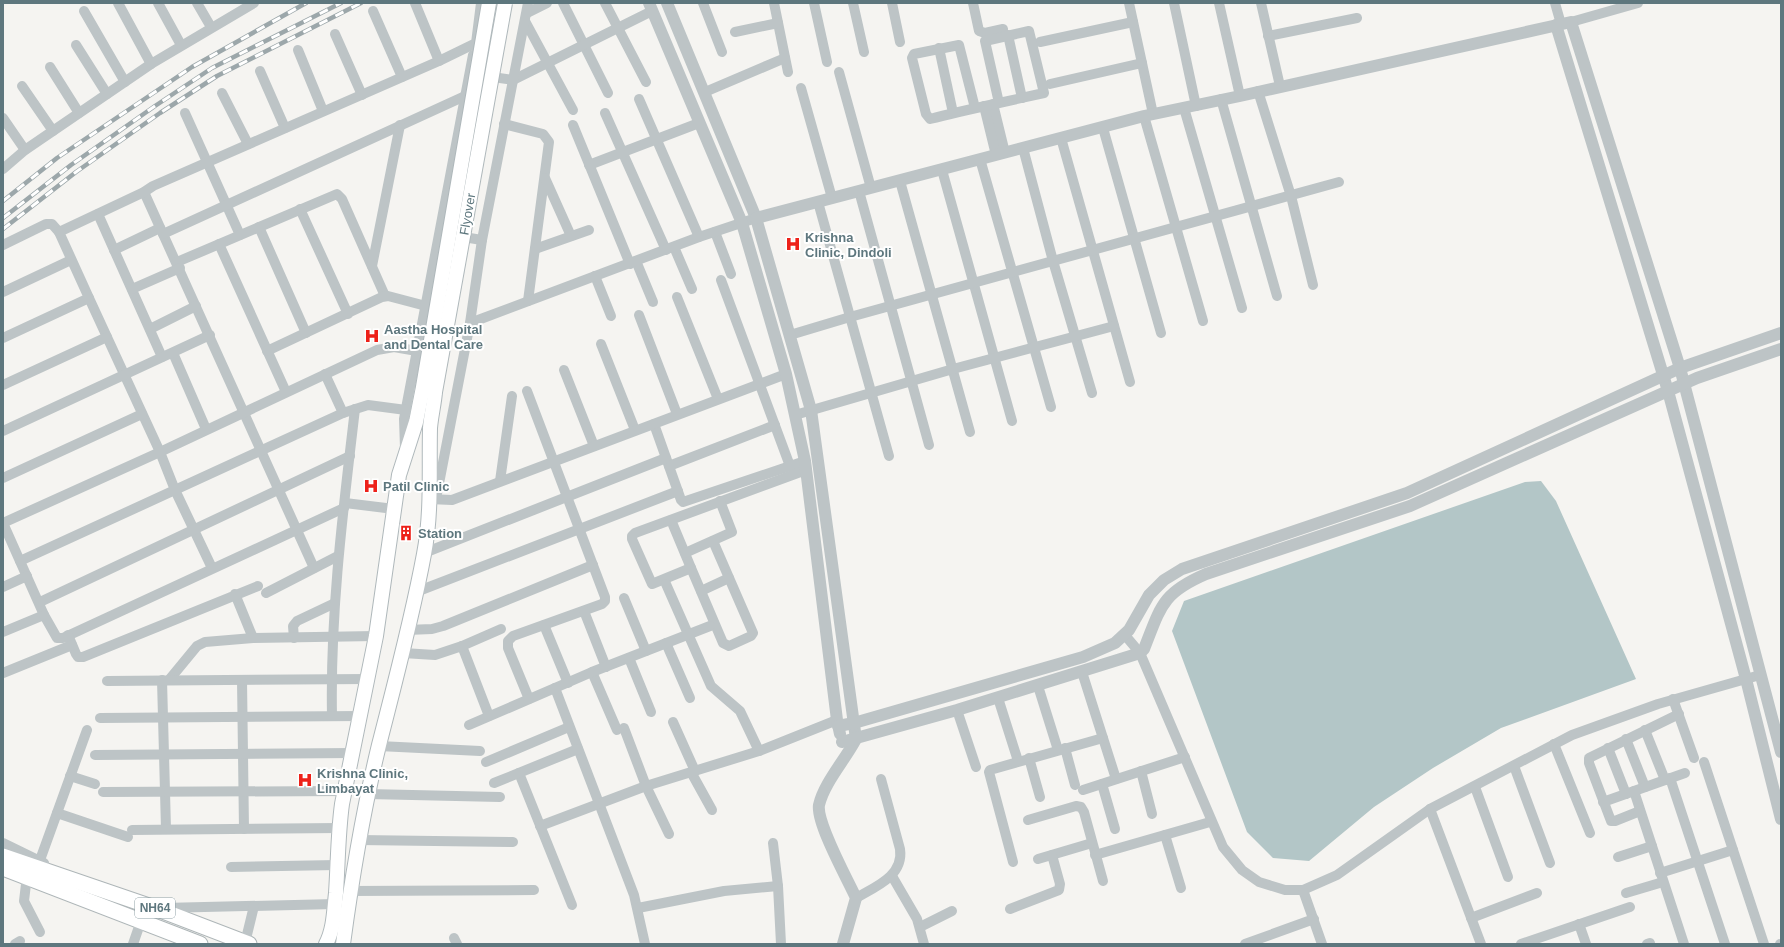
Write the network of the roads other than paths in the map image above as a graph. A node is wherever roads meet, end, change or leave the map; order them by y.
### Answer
1 (118, 3) edge
2 (158, 3) edge
3 (197, 3) edge
4 (254, 3) edge
5 (415, 3) edge
6 (481, 3) edge
7 (489, 3) edge
8 (505, 3) edge
9 (547, 3) edge
10 (563, 3) edge
11 (605, 3) edge
12 (667, 3) edge
13 (704, 3) edge
14 (774, 3) edge
15 (814, 3) edge
16 (853, 3) edge
17 (892, 3) edge
18 (973, 3) edge
19 (1174, 3) edge
20 (1219, 3) edge
21 (1261, 3) edge
22 (1555, 3) edge
23 (1638, 3) edge
24 (1132, 4) edge
25 (239, 7) edge
26 (650, 7) edge
27 (84, 11) dead end
28 (373, 11) dead end
29 (527, 12) edge
30 (1357, 18) dead end
31 (1133, 22) junction
32 (778, 23) junction
33 (1028, 24) dead end
34 (1563, 24) junction
35 (211, 27) junction
36 (618, 29) junction
37 (735, 32) dead end
38 (335, 34) dead end
39 (1008, 35) junction
40 (1268, 36) junction
41 (900, 42) dead end
42 (1040, 42) dead end
43 (476, 43) junction
44 (76, 45) dead end
45 (181, 45) junction
46 (584, 45) junction
47 (939, 48) junction
48 (298, 50) dead end
49 (722, 52) dead end
50 (864, 52) dead end
51 (785, 58) junction
52 (439, 61) junction
53 (827, 62) dead end
54 (548, 63) junction
55 (1142, 63) junction
56 (151, 64) junction
57 (50, 67) dead end
58 (260, 71) dead end
59 (788, 72) dead end
60 (839, 72) dead end
61 (470, 74) junction
62 (402, 77) junction
63 (513, 80) junction
64 (125, 82) junction
65 (646, 82) dead end
66 (1050, 84) dead end
67 (22, 86) dead end
68 (1280, 86) junction
69 (801, 88) dead end
70 (1258, 91) junction
71 (704, 92) junction
72 (222, 93) dead end
73 (608, 93) dead end
74 (107, 94) junction
75 (362, 95) junction
76 (465, 96) junction
77 (1240, 96) junction
78 (1022, 98) junction
79 (639, 99) dead end
80 (1221, 99) junction
81 (988, 106) junction
82 (1190, 107) junction
83 (573, 110) dead end
84 (323, 111) junction
85 (79, 113) junction
86 (185, 113) dead end
87 (605, 113) dead end
88 (954, 113) junction
89 (1149, 115) junction
90 (3, 118) edge
91 (699, 123) junction
92 (504, 124) junction
93 (400, 125) junction
94 (573, 125) dead end
95 (285, 128) junction
96 (1103, 128) junction
97 (53, 131) junction
98 (1061, 138) junction
99 (657, 139) junction
100 (248, 144) junction
101 (1023, 148) junction
102 (25, 150) junction
103 (622, 152) junction
104 (1000, 154) junction
105 (980, 159) junction
106 (208, 162) junction
107 (589, 165) junction
108 (3, 169) edge
109 (942, 170) junction
110 (545, 178) junction
111 (900, 181) junction
112 (1340, 182) dead end
113 (865, 190) junction
114 (144, 192) junction
115 (1291, 196) junction
116 (832, 198) junction
117 (818, 202) junction
118 (226, 206) junction
119 (1252, 207) junction
120 (300, 209) junction
121 (98, 214) junction
122 (1216, 216) junction
123 (756, 218) junction
124 (742, 223) junction
125 (259, 227) junction
126 (1176, 227) junction
127 (589, 230) dead end
128 (162, 231) junction
129 (60, 232) junction
130 (715, 232) junction
131 (439, 233) junction
132 (240, 235) junction
133 (571, 236) junction
134 (699, 237) junction
135 (1134, 239) junction
136 (482, 240) junction
137 (219, 244) junction
138 (3, 245) edge
139 (535, 249) junction
140 (670, 249) junction
141 (114, 250) junction
142 (1093, 250) junction
143 (71, 260) junction
144 (1054, 261) junction
145 (633, 262) junction
146 (178, 265) junction
147 (372, 266) junction
148 (1012, 272) junction
149 (731, 274) dead end
150 (595, 276) junction
151 (721, 280) dead end
152 (973, 283) junction
153 (1313, 285) dead end
154 (132, 289) junction
155 (692, 289) dead end
156 (3, 292) edge
157 (932, 294) junction
158 (386, 296) junction
159 (1277, 296) dead end
160 (677, 297) dead end
161 (89, 298) junction
162 (528, 301) junction
163 (653, 302) dead end
164 (196, 306) junction
165 (426, 306) junction
166 (891, 306) junction
167 (1242, 308) dead end
168 (348, 314) junction
169 (639, 315) dead end
170 (611, 316) dead end
171 (850, 317) junction
172 (1203, 321) dead end
173 (470, 323) junction
174 (1114, 326) junction
175 (150, 329) junction
176 (306, 333) junction
177 (1161, 333) dead end
178 (1781, 333) edge
179 (210, 335) junction
180 (790, 335) junction
181 (1075, 336) junction
182 (107, 337) junction
183 (3, 338) edge
184 (601, 344) dead end
185 (1034, 348) junction
186 (1781, 348) edge
187 (267, 351) junction
188 (417, 351) junction
189 (173, 352) junction
190 (162, 357) junction
191 (994, 358) junction
192 (1680, 368) junction
193 (953, 369) junction
194 (564, 370) dead end
195 (325, 374) junction
196 (786, 374) junction
197 (124, 375) junction
198 (1663, 376) junction
199 (912, 382) junction
200 (1130, 382) dead end
201 (760, 384) junction
202 (1684, 384) junction
203 (3, 385) edge
204 (429, 390) junction
205 (527, 391) dead end
206 (1668, 391) junction
207 (286, 392) junction
208 (1092, 393) dead end
209 (872, 394) junction
210 (512, 396) dead end
211 (718, 399) junction
212 (1051, 407) dead end
213 (355, 409) junction
214 (406, 410) junction
215 (811, 410) junction
216 (244, 411) junction
217 (343, 413) junction
218 (142, 414) junction
219 (677, 414) junction
220 (795, 415) junction
221 (1012, 421) dead end
222 (654, 424) junction
223 (776, 425) junction
224 (206, 429) junction
225 (635, 430) junction
226 (3, 431) edge
227 (970, 432) dead end
228 (929, 445) dead end
229 (594, 446) junction
230 (262, 451) junction
231 (160, 452) junction
232 (406, 454) junction
233 (350, 456) junction
234 (889, 456) dead end
235 (553, 460) junction
236 (667, 462) junction
237 (790, 466) junction
238 (805, 466) junction
239 (3, 478) edge
240 (500, 481) junction
241 (279, 489) junction
242 (175, 490) junction
243 (678, 491) junction
244 (567, 497) junction
245 (432, 499) junction
246 (720, 501) junction
247 (345, 505) junction
248 (394, 509) junction
249 (671, 520) junction
250 (3, 523) edge
251 (193, 529) junction
252 (579, 529) junction
253 (298, 530) junction
254 (6, 539) edge
255 (713, 541) junction
256 (424, 553) junction
257 (685, 553) junction
258 (338, 556) junction
259 (20, 561) junction
260 (593, 565) junction
261 (212, 568) junction
262 (314, 568) junction
263 (691, 568) junction
264 (27, 576) junction
265 (729, 578) junction
266 (666, 584) dead end
267 (258, 586) dead end
268 (3, 587) edge
269 (701, 591) junction
270 (416, 592) junction
271 (266, 593) dead end
272 (235, 594) junction
273 (624, 598) dead end
274 (40, 602) junction
275 (335, 602) junction
276 (584, 611) junction
277 (44, 615) junction
278 (544, 625) junction
279 (710, 626) dead end
280 (501, 629) dead end
281 (407, 630) junction
282 (3, 632) edge
283 (1124, 634) junction
284 (687, 635) junction
285 (376, 636) junction
286 (332, 637) junction
287 (253, 638) junction
288 (294, 638) junction
289 (70, 640) junction
290 (666, 643) junction
291 (462, 646) junction
292 (646, 651) junction
293 (403, 653) junction
294 (1140, 653) junction
295 (629, 658) junction
296 (606, 667) junction
297 (592, 672) junction
298 (1082, 672) junction
299 (3, 673) edge
300 (1760, 675) junction
301 (1746, 678) junction
302 (332, 679) junction
303 (368, 679) junction
304 (166, 680) junction
305 (242, 680) junction
306 (107, 681) dead end
307 (568, 683) junction
308 (1038, 686) junction
309 (554, 688) junction
310 (690, 698) dead end
311 (998, 698) junction
312 (529, 699) junction
313 (1673, 699) junction
314 (957, 710) junction
315 (651, 712) dead end
316 (1679, 714) junction
317 (332, 716) junction
318 (361, 716) junction
319 (489, 716) junction
320 (163, 717) junction
321 (242, 717) junction
322 (100, 718) dead end
323 (673, 722) dead end
324 (838, 723) junction
325 (854, 723) junction
326 (469, 725) dead end
327 (570, 727) junction
328 (87, 730) dead end
329 (1645, 730) junction
330 (1103, 738) junction
331 (856, 739) junction
332 (1626, 739) junction
333 (842, 742) junction
334 (1554, 744) junction
335 (379, 746) junction
336 (1608, 748) junction
337 (578, 749) junction
338 (1061, 749) junction
339 (480, 750) dead end
340 (759, 751) junction
341 (849, 752) junction
342 (1781, 752) edge
343 (352, 753) junction
344 (243, 754) junction
345 (95, 755) dead end
346 (164, 755) junction
347 (1029, 758) junction
348 (1184, 758) junction
349 (1694, 758) dead end
350 (1018, 761) junction
351 (486, 762) dead end
352 (1704, 762) dead end
353 (1514, 766) junction
354 (976, 767) dead end
355 (693, 772) junction
356 (1141, 772) junction
357 (518, 773) junction
358 (1685, 773) dead end
359 (70, 776) junction
360 (882, 779) dead end
361 (1116, 779) junction
362 (1668, 779) junction
363 (494, 783) dead end
364 (95, 784) dead end
365 (1102, 784) junction
366 (646, 786) junction
367 (1475, 787) junction
368 (1645, 787) junction
369 (244, 791) junction
370 (345, 791) junction
371 (103, 792) dead end
372 (165, 792) junction
373 (1630, 793) junction
374 (368, 794) junction
375 (500, 797) dead end
376 (1040, 797) dead end
377 (1604, 802) junction
378 (599, 804) junction
379 (1430, 809) junction
380 (712, 810) dead end
381 (1640, 811) junction
382 (57, 813) junction
383 (1152, 814) dead end
384 (1781, 819) edge
385 (1028, 820) dead end
386 (1210, 822) junction
387 (540, 826) junction
388 (339, 828) junction
389 (1115, 828) dead end
390 (166, 829) junction
391 (244, 829) junction
392 (1590, 833) dead end
393 (669, 834) dead end
394 (1165, 835) junction
395 (359, 840) junction
396 (514, 842) dead end
397 (3, 843) edge
398 (772, 843) dead end
399 (1092, 843) junction
400 (1652, 846) junction
401 (1733, 850) junction
402 (1052, 855) junction
403 (1096, 855) junction
404 (3, 856) edge
405 (1618, 857) dead end
406 (1038, 859) dead end
407 (1697, 861) junction
408 (1013, 862) dead end
409 (1550, 863) dead end
410 (337, 865) junction
411 (231, 867) dead end
412 (3, 868) edge
413 (30, 872) junction
414 (3, 876) edge
415 (892, 876) junction
416 (1508, 877) dead end
417 (1662, 877) junction
418 (1103, 881) dead end
419 (778, 886) junction
420 (1181, 888) dead end
421 (534, 890) dead end
422 (1303, 890) junction
423 (350, 891) junction
424 (1537, 893) dead end
425 (1626, 893) dead end
426 (856, 898) junction
427 (335, 904) junction
428 (572, 905) dead end
429 (254, 906) junction
430 (1630, 907) dead end
431 (155, 908) junction
432 (638, 908) junction
433 (1010, 909) dead end
434 (952, 911) dead end
435 (1470, 918) junction
436 (1314, 919) junction
437 (141, 921) junction
438 (1579, 924) junction
439 (920, 927) junction
440 (40, 932) dead end
441 (191, 942) edge
442 (247, 943) edge
443 (133, 944) edge
444 (326, 944) edge
445 (343, 944) edge
446 (645, 944) edge
447 (781, 944) edge
448 (843, 944) edge
449 (924, 944) edge
450 (1245, 944) edge
451 (1322, 944) edge
452 (1481, 944) edge
453 (1521, 944) edge
454 (1586, 944) edge
455 (1684, 944) edge
456 (1725, 944) edge
457 (1764, 944) edge

1 - 56 street
2 - 45 street
3 - 35 street
4 - 25 street
5 - 52 street
6 - 43 street
7 - 204 main road, Flyover, bridge
8 - 204 main road, Flyover, bridge
9 - 29 street
10 - 46 street
11 - 36 street
12 - 71 street
13 - 49 street
14 - 32 street
15 - 53 street
16 - 50 street
17 - 41 street
18 - 33 street
19 - 82 street
20 - 77 street
21 - 40 street
22 - 34 street
23 - 34 street
24 - 31 street
25 - 35 street
26 - 36 street
26 - 91 street
27 - 64 street
28 - 62 street
29 - 54 street
29 - 63 street
30 - 40 street
31 - 42 street
31 - 55 street
32 - 37 street
32 - 51 street
34 - 68 street
34 - 192 street
34 - 198 street
35 - 45 street
36 - 46 street
36 - 65 street
38 - 75 street
39 - 78 street
39 - 78 street
39 - 81 street
40 - 68 street
43 - 52 street
43 - 61 street
44 - 74 street
45 - 56 street
46 - 54 street
46 - 73 street
47 - 81 street
47 - 88 street
47 - 88 street
48 - 84 street
51 - 59 street
51 - 71 street
52 - 62 street
54 - 63 street
54 - 83 street
55 - 66 street
55 - 89 street
56 - 64 street
57 - 85 street
58 - 95 street
60 - 113 street
61 - 63 street
61 - 76 street
62 - 75 street
63 - 92 street
64 - 74 street
67 - 97 street
68 - 70 street
69 - 116 street
70 - 77 street
70 - 115 street
71 - 123 street
72 - 100 street
74 - 85 street
75 - 84 street
76 - 93 street
76 - 131 street
77 - 80 street
78 - 81 street
79 - 99 street
80 - 82 street
80 - 119 street
81 - 88 street
81 - 104 street
82 - 89 street
82 - 122 street
84 - 95 street
85 - 97 street
86 - 106 street
87 - 103 street
89 - 96 street
89 - 126 street
90 - 102 street
91 - 99 street
91 - 124 street
92 - 110 street
92 - 136 street
93 - 118 street
93 - 147 street
94 - 107 street
95 - 100 street
96 - 98 street
96 - 135 street
97 - 102 street
98 - 101 street
98 - 142 street
99 - 103 street
99 - 134 street
100 - 106 street
101 - 104 street
101 - 144 street
102 - 108 street
103 - 107 street
103 - 140 street
104 - 105 street
105 - 109 street
105 - 148 street
106 - 114 street
106 - 118 street
107 - 145 street
109 - 111 street
109 - 152 street
110 - 133 street
110 - 139 street
111 - 113 street
111 - 157 street
112 - 115 street
113 - 116 street
113 - 166 street
114 - 121 street
114 - 128 street
115 - 119 street
115 - 153 street
116 - 117 street
117 - 123 street
117 - 171 street
118 - 128 street
118 - 132 street
119 - 122 street
119 - 159 street
120 - 125 street
120 - 147 street
120 - 168 street
121 - 129 street
121 - 141 street
122 - 126 street
122 - 167 street
123 - 124 street
123 - 180 street
124 - 130 street
124 - 196 street
125 - 132 street
125 - 176 street
126 - 135 street
126 - 172 street
127 - 133 street
128 - 141 street
128 - 146 street
129 - 138 street
129 - 143 street
130 - 134 street
130 - 149 street
131 - 136 street
131 - 165 street
132 - 137 street
133 - 139 street
134 - 140 street
135 - 142 street
135 - 177 street
136 - 173 street
137 - 146 street
137 - 187 street
139 - 162 street
140 - 145 street
140 - 155 street
141 - 154 street
142 - 144 street
142 - 174 street
143 - 156 street
143 - 161 street
144 - 148 street
144 - 181 street
145 - 150 street
145 - 163 street
146 - 154 street
146 - 164 street
147 - 158 street
148 - 152 street
148 - 185 street
150 - 162 street
150 - 170 street
151 - 201 street
152 - 157 street
152 - 191 street
154 - 175 street
157 - 166 street
157 - 193 street
158 - 165 street
158 - 168 street
160 - 211 street
161 - 182 street
161 - 183 street
162 - 173 street
164 - 175 street
164 - 179 street
165 - 188 street
166 - 171 street
166 - 199 street
168 - 176 street
169 - 219 street
171 - 180 street
171 - 209 street
173 - 245 street
174 - 181 street
174 - 200 street
175 - 190 street
176 - 187 street
178 - 192 street
179 - 189 street
179 - 216 street
180 - 215 street
181 - 185 street
181 - 208 street
182 - 197 street
182 - 203 street
184 - 225 street
185 - 191 street
185 - 212 street
186 - 202 street
187 - 207 street
188 - 195 street
188 - 214 street
189 - 190 street
189 - 224 street
190 - 197 street
191 - 193 street
191 - 221 street
192 - 198 street
192 - 202 street
193 - 199 street
193 - 227 street
194 - 229 street
195 - 207 street
195 - 217 street
196 - 201 street
196 - 220 street
197 - 218 street
197 - 226 street
198 - 206 street
198 - 283 street
199 - 209 street
199 - 228 street
201 - 211 street
201 - 223 street
202 - 206 street
202 - 300 street
204 - 232 main road, Flyover
204 - 245 main road, Flyover
205 - 235 street
206 - 294 street
206 - 301 street
207 - 216 street
209 - 215 street
209 - 234 street
210 - 240 street
211 - 219 street
213 - 214 street
213 - 217 street
213 - 233 street
214 - 232 street
215 - 220 street
215 - 325 street
216 - 224 street
216 - 230 street
217 - 230 street
218 - 231 street
218 - 239 street
219 - 222 street
220 - 238 street
222 - 225 street
222 - 236 street
223 - 236 street
223 - 237 street
224 - 231 street
225 - 229 street
229 - 235 street
230 - 241 street
230 - 242 street
231 - 242 street
231 - 250 street
232 - 248 main road, Flyover
233 - 241 street
233 - 247 street
235 - 240 street
235 - 244 street
236 - 243 street
236 - 244 street
237 - 238 street
237 - 243 street
238 - 246 street
238 - 324 street
240 - 245 street
241 - 251 street
241 - 253 street
242 - 251 street
242 - 259 street
243 - 252 street
244 - 252 street
244 - 256 street
245 - 256 main road, Flyover
246 - 249 street
246 - 255 street
247 - 248 street
247 - 253 street
247 - 258 street
248 - 285 main road, Flyover
249 - 257 street
249 - 263 street
250 - 254 street
251 - 261 street
251 - 274 street
252 - 260 street
252 - 270 street
253 - 261 street
253 - 262 street
254 - 259 street
255 - 257 street
255 - 265 street
256 - 270 main road, Flyover
257 - 263 street
258 - 262 street
258 - 275 street
259 - 264 street
260 - 276 street
260 - 281 street
261 - 289 street
262 - 271 street
263 - 269 street
264 - 268 street
264 - 274 street
265 - 269 street
265 - 269 street
266 - 284 street
267 - 272 street
270 - 281 main road, Flyover
272 - 287 street
272 - 289 street
273 - 292 street
274 - 277 street
275 - 286 street
275 - 288 street
276 - 278 street
276 - 296 street
277 - 282 street
277 - 289 street
278 - 307 street
278 - 312 street
279 - 284 street
280 - 291 street
281 - 293 main road, Flyover
283 - 294 street
283 - 325 street
284 - 290 street
284 - 340 street
285 - 286 street
285 - 303 main road, Flyover
286 - 288 street
286 - 302 street
287 - 288 street
287 - 304 street
289 - 299 street
290 - 292 street
290 - 310 street
291 - 293 street
291 - 319 street
292 - 295 street
293 - 335 main road, Flyover
294 - 298 street
294 - 348 street
295 - 296 street
295 - 315 street
296 - 297 street
297 - 307 street
297 - 366 street
298 - 308 street
298 - 330 street
300 - 301 street
300 - 342 street
301 - 313 street
301 - 384 street
302 - 303 street
302 - 305 street
302 - 317 street
303 - 318 main road, Flyover
304 - 305 street
304 - 306 street
304 - 320 street
305 - 321 street
307 - 309 street
308 - 311 street
308 - 338 street
309 - 312 street
309 - 327 street
311 - 314 street
311 - 350 street
312 - 319 street
313 - 316 street
313 - 334 street
314 - 331 street
314 - 354 street
316 - 329 street
316 - 349 street
317 - 318 street
317 - 321 street
318 - 343 main road, Flyover
319 - 326 street
320 - 321 street
320 - 322 street
320 - 346 street
321 - 344 street
323 - 355 street
324 - 325 street
324 - 333 street
324 - 340 street
325 - 331 street
327 - 337 street
327 - 351 street
328 - 359 street
329 - 332 street
329 - 362 street
330 - 338 street
330 - 361 street
331 - 333 street
331 - 341 street
332 - 336 street
332 - 368 street
333 - 341 street
334 - 353 street
334 - 392 street
335 - 339 street
335 - 374 main road, Flyover
336 - 373 street
336 - 377 street
337 - 357 street
337 - 378 street
338 - 347 street
338 - 365 street
340 - 355 street
341 - 426 street
343 - 344 street
343 - 370 main road, Flyover
344 - 346 street
344 - 369 street
345 - 346 street
346 - 372 street
347 - 350 street
347 - 376 street
348 - 356 street
348 - 386 street
350 - 408 street
352 - 401 street
353 - 367 street
353 - 409 street
355 - 366 street
355 - 380 street
356 - 361 street
356 - 383 street
357 - 363 street
357 - 387 street
358 - 362 street
359 - 364 street
359 - 382 street
360 - 415 street
361 - 365 street
362 - 368 street
362 - 407 street
365 - 389 street
366 - 378 street
366 - 393 street
367 - 379 street
367 - 416 street
368 - 373 street
369 - 370 street
369 - 372 street
369 - 391 street
370 - 388 main road, Flyover
371 - 372 street
372 - 390 street
373 - 377 street
373 - 381 street
374 - 375 street
374 - 395 main road, Flyover
377 - 381 street
378 - 387 street
378 - 432 street
379 - 422 street
379 - 435 street
381 - 400 street
382 - 390 street
382 - 413 street
385 - 399 street
386 - 394 street
386 - 422 street
387 - 428 street
388 - 391 street
388 - 410 main road, Flyover
390 - 391 street
394 - 403 street
394 - 420 street
395 - 396 street
395 - 423 main road, Flyover
397 - 413 street
398 - 419 street
399 - 402 street
399 - 403 street
400 - 405 street
400 - 417 street
401 - 407 street
401 - 457 street
402 - 406 street
402 - 433 street
403 - 418 street
404 - 413 main road, NH64
407 - 417 street
407 - 456 street
410 - 411 street
410 - 427 main road, Flyover
412 - 413 main road, NH64
413 - 414 street
413 - 431 main road, NH64
413 - 437 main road, NH64
413 - 440 street
415 - 426 street
415 - 439 street
417 - 425 street
417 - 455 street
419 - 432 street
419 - 447 street
421 - 423 street
422 - 436 street
423 - 445 main road, Flyover
424 - 435 street
426 - 448 street
427 - 429 street
427 - 444 main road, Flyover
429 - 431 street
429 - 442 street
430 - 438 street
431 - 442 main road, NH64
432 - 446 street
434 - 439 street
435 - 452 street
436 - 450 street
436 - 451 street
437 - 441 main road, NH64
437 - 443 street
438 - 453 street
438 - 454 street
439 - 449 street

